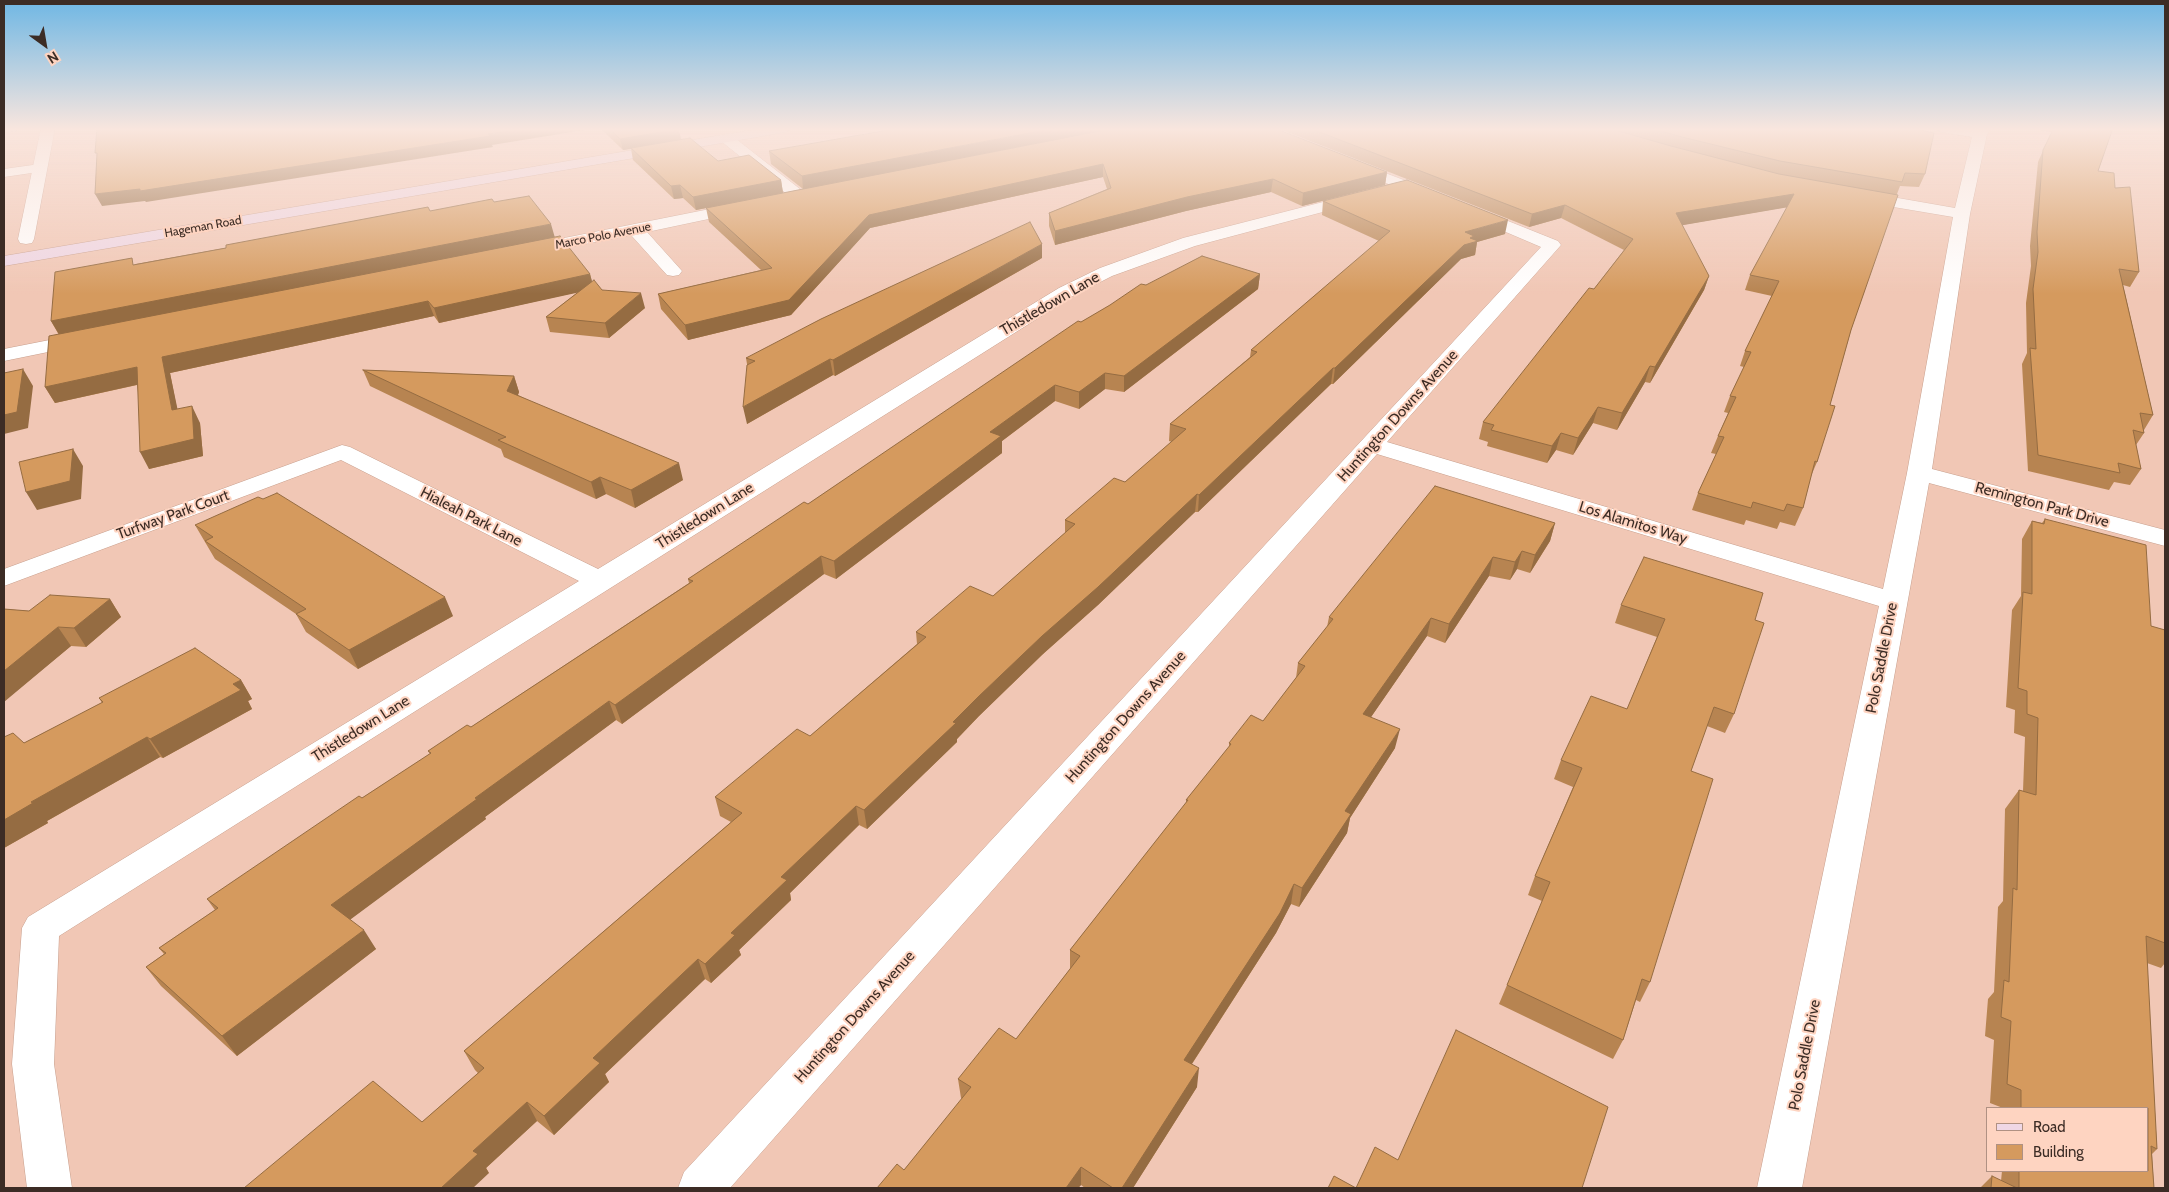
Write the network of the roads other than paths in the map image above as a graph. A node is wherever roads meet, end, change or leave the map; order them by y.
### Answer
1 (35, 184) edge
2 (416, 184) edge
3 (458, 184) edge
4 (784, 184) edge
5 (1400, 184) edge
6 (1969, 184) edge
7 (1406, 186) junction
8 (819, 192) edge
9 (1843, 194) edge
10 (800, 196) junction
11 (780, 200) edge
12 (1442, 200) edge
13 (761, 204) edge
14 (326, 206) junction
15 (1461, 208) edge
16 (1962, 214) junction
17 (635, 229) junction
18 (46, 235) dead end
19 (14, 243) edge
20 (509, 254) edge
21 (4, 261) edge
22 (673, 271) dead end
23 (101, 336) edge
24 (4, 356) edge
25 (1372, 445) junction
26 (342, 452) joint
27 (1918, 473) junction
28 (2165, 538) edge
29 (4, 578) edge
30 (600, 581) junction
31 (1893, 601) junction
32 (50, 1188) edge
33 (700, 1188) edge
34 (1780, 1188) edge

1 - 19 street
2 - 14 main road
3 - 14 main road, Hageman Road
4 - 10 street
5 - 7 street
6 - 16 street, Polo Saddle Drive
7 - 12 street
7 - 30 street, Thistledown Lane
8 - 10 street
9 - 16 street
10 - 11 street
13 - 17 street, Marco Polo Avenue
14 - 21 main road, Hageman Road
15 - 25 street, Huntington Downs Avenue
16 - 27 street, Polo Saddle Drive
17 - 20 street, Marco Polo Avenue
17 - 22 street
18 - 19 main road
23 - 24 street
25 - 31 street, Los Alamitos Way
25 - 33 street, Huntington Downs Avenue
26 - 29 street, Turfway Park Court
26 - 30 street, Hialeah Park Lane
27 - 28 street, Remington Park Drive
27 - 31 street, Polo Saddle Drive
30 - 32 street, Thistledown Lane
31 - 34 street, Polo Saddle Drive

